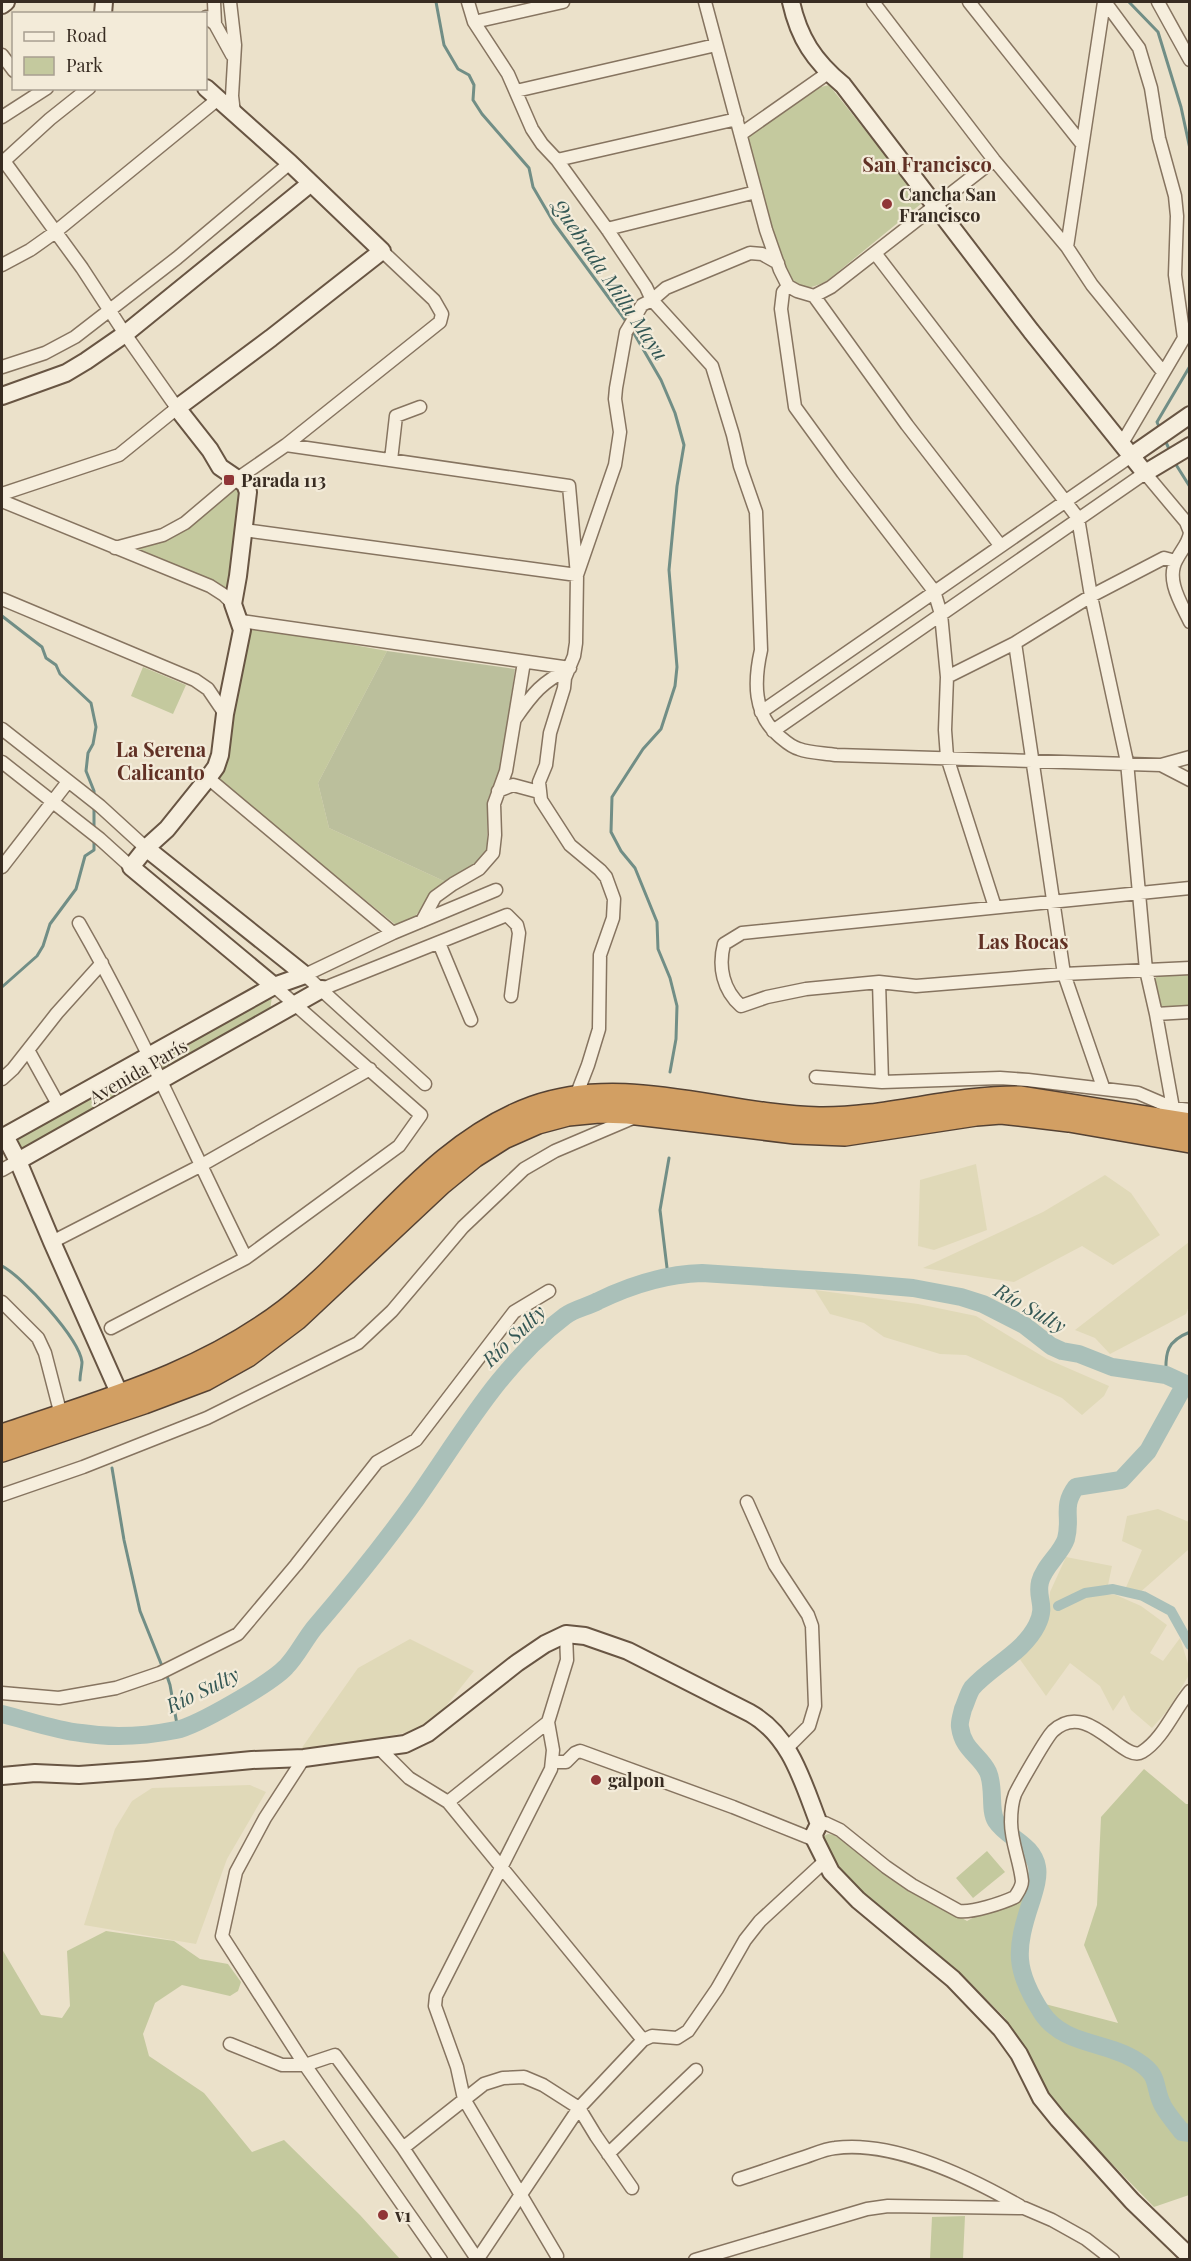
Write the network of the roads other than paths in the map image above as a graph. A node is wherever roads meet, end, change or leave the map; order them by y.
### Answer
1 (6, 2) edge
2 (214, 2) edge
3 (230, 2) edge
4 (468, 2) edge
5 (563, 2) edge
6 (705, 2) edge
7 (791, 2) edge
8 (873, 2) edge
9 (969, 2) edge
10 (1105, 2) edge
11 (1158, 2) edge
12 (2, 5) edge
13 (210, 21) edge
14 (474, 22) junction
15 (716, 45) junction
16 (2, 55) edge
17 (234, 58) junction
18 (1190, 60) edge
19 (12, 68) edge
20 (828, 73) junction
21 (86, 90) edge
22 (516, 91) junction
23 (29, 92) edge
24 (212, 93) edge
25 (234, 113) junction
26 (2, 117) edge
27 (737, 119) junction
28 (741, 134) junction
29 (1082, 144) junction
30 (557, 160) junction
31 (994, 160) junction
32 (290, 163) junction
33 (312, 183) junction
34 (756, 192) junction
35 (935, 206) junction
36 (607, 229) junction
37 (54, 233) junction
38 (1066, 247) junction
39 (382, 251) junction
40 (875, 253) junction
41 (778, 263) junction
42 (2, 265) edge
43 (788, 286) junction
44 (814, 296) junction
45 (652, 300) junction
46 (109, 308) junction
47 (125, 334) junction
48 (2, 368) edge
49 (1163, 372) junction
50 (2, 396) edge
51 (420, 406) dead end
52 (177, 408) junction
53 (1190, 415) edge
54 (1165, 432) junction
55 (286, 446) junction
56 (1126, 450) junction
57 (1182, 453) edge
58 (391, 460) junction
59 (1145, 473) junction
60 (237, 479) junction
61 (2, 494) edge
62 (2, 501) edge
63 (1065, 501) junction
64 (1078, 518) junction
65 (244, 530) junction
66 (1190, 533) edge
67 (1000, 545) junction
68 (115, 548) junction
69 (1175, 561) junction
70 (577, 575) junction
71 (934, 591) junction
72 (1091, 596) junction
73 (2, 598) edge
74 (233, 604) junction
75 (941, 614) junction
76 (241, 621) junction
77 (1190, 622) edge
78 (1015, 643) junction
79 (524, 662) junction
80 (570, 668) junction
81 (947, 677) junction
82 (761, 712) junction
83 (225, 714) junction
84 (512, 723) junction
85 (2, 729) edge
86 (773, 731) junction
87 (947, 757) junction
88 (1190, 757) edge
89 (1033, 760) junction
90 (2, 762) edge
91 (1127, 762) junction
92 (1161, 765) junction
93 (208, 778) junction
94 (1190, 780) edge
95 (67, 783) junction
96 (498, 791) junction
97 (539, 792) junction
98 (51, 802) junction
99 (146, 848) junction
100 (2, 867) edge
101 (131, 867) junction
102 (1190, 888) edge
103 (496, 890) dead end
104 (1137, 893) junction
105 (1053, 903) junction
106 (995, 907) junction
107 (422, 921) junction
108 (79, 923) dead end
109 (393, 933) junction
110 (439, 943) junction
111 (102, 963) junction
112 (1190, 968) edge
113 (1146, 970) junction
114 (1064, 974) junction
115 (306, 975) junction
116 (879, 982) junction
117 (274, 986) junction
118 (322, 989) junction
119 (511, 996) dead end
120 (293, 1004) junction
121 (1190, 1012) edge
122 (1156, 1014) junction
123 (471, 1020) dead end
124 (28, 1050) junction
125 (149, 1057) junction
126 (370, 1070) junction
127 (816, 1077) dead end
128 (2, 1079) edge
129 (162, 1080) junction
130 (882, 1082) junction
131 (425, 1083) dead end
132 (1102, 1088) junction
133 (576, 1096) junction
134 (59, 1106) junction
135 (1173, 1108) junction
136 (1190, 1110) edge
137 (641, 1114) junction
138 (1190, 1124) edge
139 (3, 1137) edge
140 (1190, 1142) edge
141 (18, 1161) junction
142 (200, 1166) junction
143 (2, 1170) edge
144 (52, 1242) junction
145 (246, 1258) junction
146 (549, 1291) dead end
147 (2, 1302) edge
148 (111, 1328) dead end
149 (120, 1395) junction
150 (62, 1414) junction
151 (2, 1435) edge
152 (2, 1450) edge
153 (2, 1495) edge
154 (747, 1502) dead end
155 (566, 1634) junction
156 (1190, 1691) edge
157 (2, 1693) edge
158 (548, 1722) junction
159 (379, 1748) junction
160 (787, 1748) junction
161 (304, 1758) junction
162 (553, 1759) junction
163 (2, 1776) edge
164 (448, 1802) junction
165 (817, 1832) junction
166 (824, 1862) junction
167 (502, 1866) junction
168 (643, 2040) junction
169 (230, 2044) dead end
170 (305, 2065) junction
171 (696, 2070) dead end
172 (464, 2099) junction
173 (579, 2108) junction
174 (403, 2148) junction
175 (608, 2154) junction
176 (739, 2179) dead end
177 (632, 2188) dead end
178 (520, 2194) junction
179 (1024, 2208) junction
180 (556, 2256) dead end
181 (1190, 2257) edge
182 (441, 2259) edge
183 (477, 2259) edge
184 (695, 2259) edge
185 (1113, 2259) edge

1 - 12 street
2 - 13 street
3 - 17 street
4 - 14 street
5 - 14 street
6 - 15 street
7 - 20 street
8 - 31 street
9 - 29 street
10 - 29 street
10 - 49 street
11 - 18 street
13 - 17 street
14 - 22 street
15 - 22 street
15 - 27 street
16 - 19 street
17 - 25 street
20 - 28 street
20 - 35 street
21 - 37 street
22 - 30 street
23 - 26 street
24 - 25 street
24 - 37 street
25 - 32 street
27 - 28 street
27 - 30 street
28 - 34 street
29 - 38 street
30 - 36 street
31 - 35 street
31 - 38 street
32 - 33 street
32 - 46 street
33 - 39 street
33 - 47 street
34 - 36 street
34 - 41 street
35 - 40 street
35 - 56 street
36 - 45 street
37 - 42 street
37 - 46 street
38 - 49 street
39 - 52 street
39 - 55 street
40 - 44 street
40 - 63 street
41 - 43 street
41 - 45 street
43 - 44 street
43 - 71 street
44 - 67 street
45 - 70 street
45 - 82 street
46 - 47 street
46 - 48 street
47 - 50 street
47 - 52 street
49 - 56 street
51 - 58 street
52 - 60 street
52 - 61 street
53 - 54 street
54 - 56 street
54 - 57 street
55 - 58 street
55 - 60 street
56 - 59 street
56 - 63 street
57 - 59 street
58 - 70 street
59 - 64 street
59 - 66 street
60 - 65 street
60 - 68 street
62 - 68 street
63 - 64 street
63 - 67 street
64 - 72 street
64 - 75 street
65 - 70 street
65 - 74 street
66 - 69 street
67 - 71 street
68 - 74 street
69 - 72 street
69 - 77 street
70 - 80 street
71 - 75 street
71 - 82 street
72 - 78 street
72 - 91 street
73 - 83 street
74 - 76 street
75 - 81 street
75 - 86 street
76 - 79 street
76 - 83 street
78 - 81 street
78 - 89 street
79 - 80 street
79 - 84 street
80 - 84 street
80 - 97 street
81 - 87 street
82 - 86 street
83 - 93 street
84 - 96 street
85 - 95 street
86 - 87 street
87 - 89 street
87 - 106 street
88 - 92 street
89 - 91 street
89 - 105 street
90 - 98 street
91 - 92 street
91 - 104 street
92 - 94 street
93 - 99 street
93 - 109 street
95 - 98 street
95 - 99 street
96 - 97 street
96 - 107 street
97 - 133 street
98 - 100 street
98 - 101 street
99 - 101 street
99 - 115 street
101 - 117 street
102 - 104 street
103 - 107 street
104 - 105 street
104 - 113 street
105 - 106 street
105 - 114 street
106 - 116 street
107 - 109 street
108 - 111 street
109 - 115 street
110 - 118 street
110 - 119 street
110 - 123 street
111 - 124 street
111 - 125 street
112 - 113 street
113 - 114 street
113 - 122 street
114 - 116 street
114 - 132 street
115 - 117 street
115 - 118 street
116 - 130 street
117 - 120 street
117 - 125 street
118 - 120 street, Avenida París
118 - 131 street
120 - 126 street
120 - 129 street, Avenida París
121 - 122 street
122 - 135 street
124 - 128 street
124 - 134 street
125 - 129 street
125 - 134 street
126 - 142 street
126 - 145 street
127 - 130 street
129 - 141 street, Avenida París
129 - 142 street
130 - 132 street
132 - 135 street
133 - 138 highway
133 - 149 highway
134 - 139 street
135 - 136 street
137 - 140 highway
137 - 152 highway
137 - 153 street
139 - 141 street
141 - 143 street, Avenida París
141 - 144 street
142 - 144 street
142 - 145 street
144 - 149 street
145 - 148 street
146 - 157 street
147 - 150 street
149 - 150 highway
150 - 151 highway
154 - 160 street
155 - 158 street
155 - 159 street
155 - 160 street
156 - 165 street
158 - 162 street
158 - 164 street
159 - 161 street
159 - 164 street
160 - 165 street
161 - 163 street
161 - 170 street
162 - 165 street
162 - 167 street
164 - 167 street
165 - 166 street
166 - 168 street
166 - 181 street
167 - 168 street
167 - 172 street
168 - 173 street
169 - 170 street
170 - 174 street
170 - 182 street
171 - 175 street
172 - 173 street
172 - 174 street
172 - 178 street
173 - 175 street
173 - 178 street
174 - 183 street
175 - 177 street
176 - 179 street
178 - 180 street
178 - 183 street
179 - 184 street
179 - 185 street

